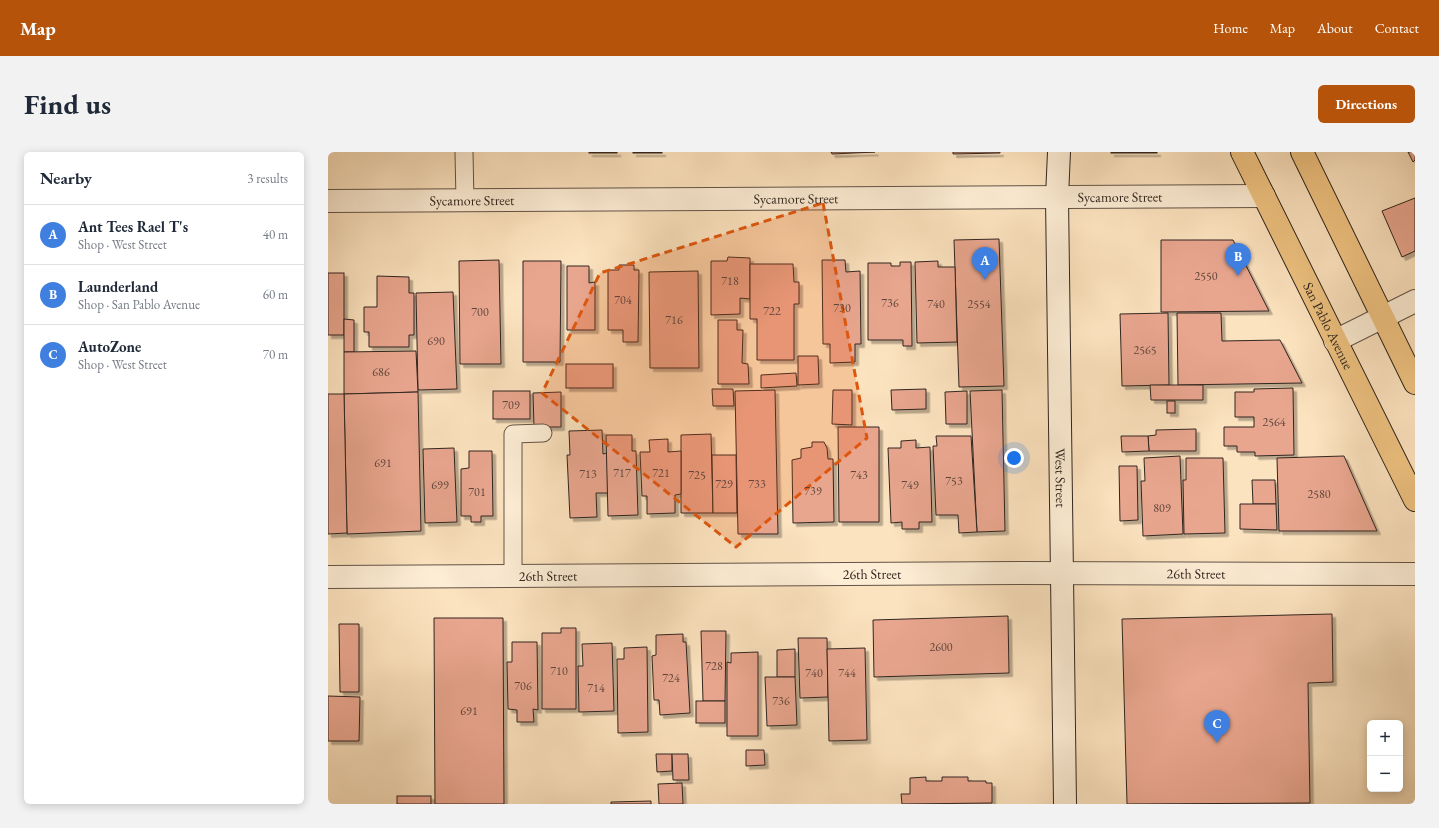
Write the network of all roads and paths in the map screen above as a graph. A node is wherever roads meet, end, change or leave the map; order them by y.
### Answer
1 (464, 152) edge
2 (1059, 152) edge
3 (1242, 152) edge
4 (1302, 152) edge
5 (1264, 196) junction
6 (1057, 197) junction
7 (328, 201) edge
8 (465, 201) junction
9 (1415, 301) edge
10 (1383, 316) junction
11 (1335, 340) junction
12 (1415, 382) edge
13 (543, 433) dead end
14 (1415, 500) edge
15 (1062, 573) junction
16 (1415, 574) edge
17 (513, 576) junction
18 (328, 577) edge
19 (1065, 804) edge

1 - 8 lane
2 - 6 street, West Street
3 - 5 main road, San Pablo Avenue
4 - 10 main road
5 - 6 street, Sycamore Street
5 - 11 main road, San Pablo Avenue
6 - 8 street, Sycamore Street
6 - 15 street, West Street
7 - 8 street, Sycamore Street
9 - 10 street
10 - 11 street
10 - 12 main road
11 - 14 main road, San Pablo Avenue
13 - 17 lane
15 - 16 street, 26th Street
15 - 17 street, 26th Street
15 - 19 street, West Street
17 - 18 street, 26th Street

